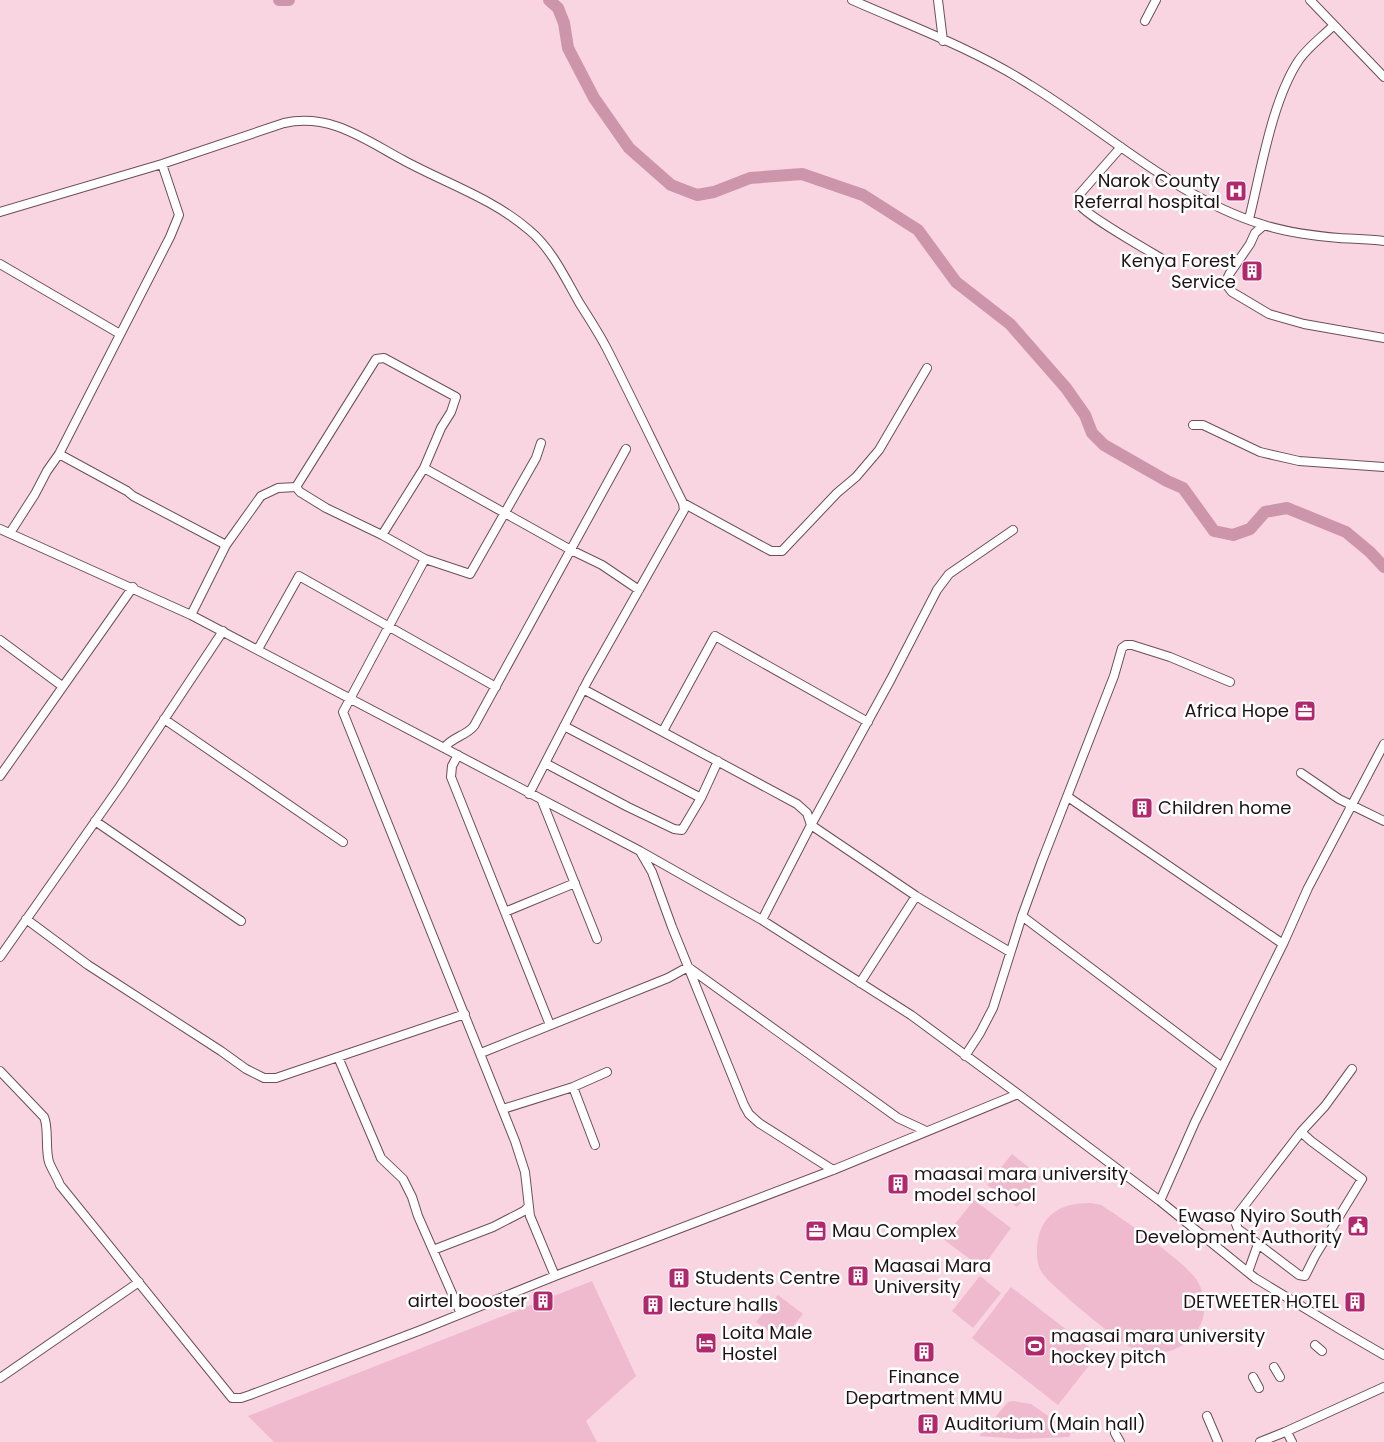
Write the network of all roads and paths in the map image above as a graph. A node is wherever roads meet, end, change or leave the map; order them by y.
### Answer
1 (852, 0) edge
2 (938, 0) edge
3 (1156, 0) edge
4 (1310, 0) edge
5 (1146, 21) dead end
6 (1334, 25) junction
7 (943, 41) junction
8 (1384, 77) edge
9 (1121, 148) junction
10 (162, 164) junction
11 (0, 212) edge
12 (1249, 219) junction
13 (1264, 225) junction
14 (1384, 241) edge
15 (1164, 260) dead end
16 (0, 264) edge
17 (120, 334) junction
18 (1384, 338) edge
19 (927, 368) dead end
20 (1193, 425) dead end
21 (541, 443) dead end
22 (626, 449) dead end
23 (59, 454) junction
24 (1384, 467) edge
25 (424, 468) junction
26 (296, 487) junction
27 (683, 503) junction
28 (506, 512) junction
29 (0, 528) edge
30 (1013, 530) dead end
31 (10, 533) junction
32 (382, 535) junction
33 (226, 545) junction
34 (571, 550) junction
35 (425, 560) junction
36 (133, 587) junction
37 (639, 590) junction
38 (191, 614) junction
39 (388, 626) junction
40 (223, 631) junction
41 (0, 640) edge
42 (258, 649) junction
43 (1230, 682) dead end
44 (62, 686) junction
45 (496, 687) junction
46 (583, 689) junction
47 (349, 698) junction
48 (164, 719) junction
49 (868, 722) junction
50 (564, 726) junction
51 (663, 731) junction
52 (1384, 744) edge
53 (444, 748) junction
54 (458, 755) junction
55 (718, 761) junction
56 (545, 763) junction
57 (1301, 773) dead end
58 (0, 776) edge
59 (529, 794) junction
60 (1068, 797) junction
61 (701, 798) junction
62 (542, 801) junction
63 (1352, 806) junction
64 (95, 821) junction
65 (1384, 821) edge
66 (811, 825) junction
67 (343, 842) dead end
68 (640, 851) junction
69 (575, 883) junction
70 (916, 896) junction
71 (505, 912) junction
72 (1022, 916) junction
73 (26, 919) junction
74 (762, 920) junction
75 (241, 921) dead end
76 (597, 939) dead end
77 (1283, 944) junction
78 (1010, 952) junction
79 (0, 957) edge
80 (688, 967) junction
81 (860, 983) junction
82 (465, 1014) junction
83 (550, 1025) junction
84 (481, 1053) junction
85 (965, 1056) junction
86 (338, 1057) junction
87 (1222, 1067) junction
88 (1352, 1069) dead end
89 (0, 1071) edge
90 (607, 1072) dead end
91 (573, 1086) junction
92 (1018, 1094) junction
93 (502, 1109) junction
94 (926, 1131) junction
95 (1301, 1132) junction
96 (595, 1145) dead end
97 (833, 1170) junction
98 (1160, 1201) junction
99 (528, 1207) junction
100 (1258, 1244) junction
101 (433, 1250) junction
102 (1248, 1272) junction
103 (555, 1276) junction
104 (139, 1282) junction
105 (461, 1314) junction
106 (1315, 1344) dead end
107 (1322, 1352) dead end
108 (1384, 1355) edge
109 (1274, 1367) dead end
110 (1253, 1377) dead end
111 (1280, 1377) dead end
112 (0, 1378) edge
113 (1384, 1387) edge
114 (1259, 1388) dead end
115 (1207, 1416) dead end
116 (1285, 1432) junction
117 (1114, 1433) dead end
118 (1120, 1442) edge
119 (1218, 1442) edge
120 (1260, 1442) edge
121 (1292, 1442) edge

1 - 7 street
2 - 7 street
3 - 5 street
4 - 6 street
6 - 8 street
6 - 12 street
7 - 9 street
9 - 12 street
9 - 15 street
10 - 11 street
10 - 17 street
10 - 27 street
12 - 13 street
13 - 14 street
13 - 18 street
16 - 17 street
17 - 23 street
19 - 27 street
20 - 24 street
21 - 28 street
22 - 34 street
23 - 31 street
23 - 33 street
25 - 26 street
25 - 28 street
25 - 32 street
26 - 32 street
26 - 33 street
27 - 37 street
28 - 34 street
28 - 35 street
29 - 31 street
30 - 49 street
31 - 36 street
32 - 35 street
33 - 38 street
34 - 37 street
34 - 45 street
35 - 39 street
36 - 38 street
36 - 44 street
37 - 46 street
38 - 40 street
39 - 42 street
39 - 45 street
39 - 47 street
40 - 42 street
40 - 48 street
41 - 44 street
42 - 47 street
43 - 60 street
44 - 58 street
45 - 53 street
46 - 50 street
46 - 51 street
47 - 53 street
47 - 82 street
48 - 64 street
48 - 67 street
49 - 51 street
49 - 66 street
50 - 56 street
50 - 61 street
51 - 55 street
52 - 63 street
53 - 54 street
54 - 59 street
54 - 71 street
55 - 61 street
55 - 66 street
56 - 59 street
56 - 61 street
57 - 63 street
59 - 62 street
60 - 72 street
60 - 77 street
62 - 68 street
62 - 69 street
63 - 65 street
63 - 77 street
64 - 73 street
64 - 75 street
66 - 70 street
66 - 74 street
68 - 74 street
68 - 80 street
69 - 71 street
69 - 76 street
70 - 78 street
70 - 81 street
71 - 83 street
72 - 78 street
72 - 87 street
73 - 79 street
73 - 86 street
74 - 81 street
77 - 87 street
78 - 85 street
80 - 83 street
80 - 94 street
80 - 97 street
81 - 85 street
82 - 84 street
82 - 86 street
83 - 84 street
84 - 93 street
85 - 92 street
86 - 101 street
87 - 98 street
88 - 95 street
89 - 104 street
90 - 91 street
91 - 93 street
91 - 96 street
92 - 94 street
92 - 98 street
93 - 99 street
94 - 97 street
95 - 100 street
95 - 100 street
97 - 103 street
98 - 102 street
99 - 101 street
99 - 103 street
100 - 102 street
101 - 105 street
102 - 108 street
103 - 105 street
104 - 105 street
104 - 112 street
106 - 107 street
109 - 111 street
110 - 114 street
113 - 116 street
115 - 119 street
116 - 120 street
116 - 121 street
117 - 118 street

